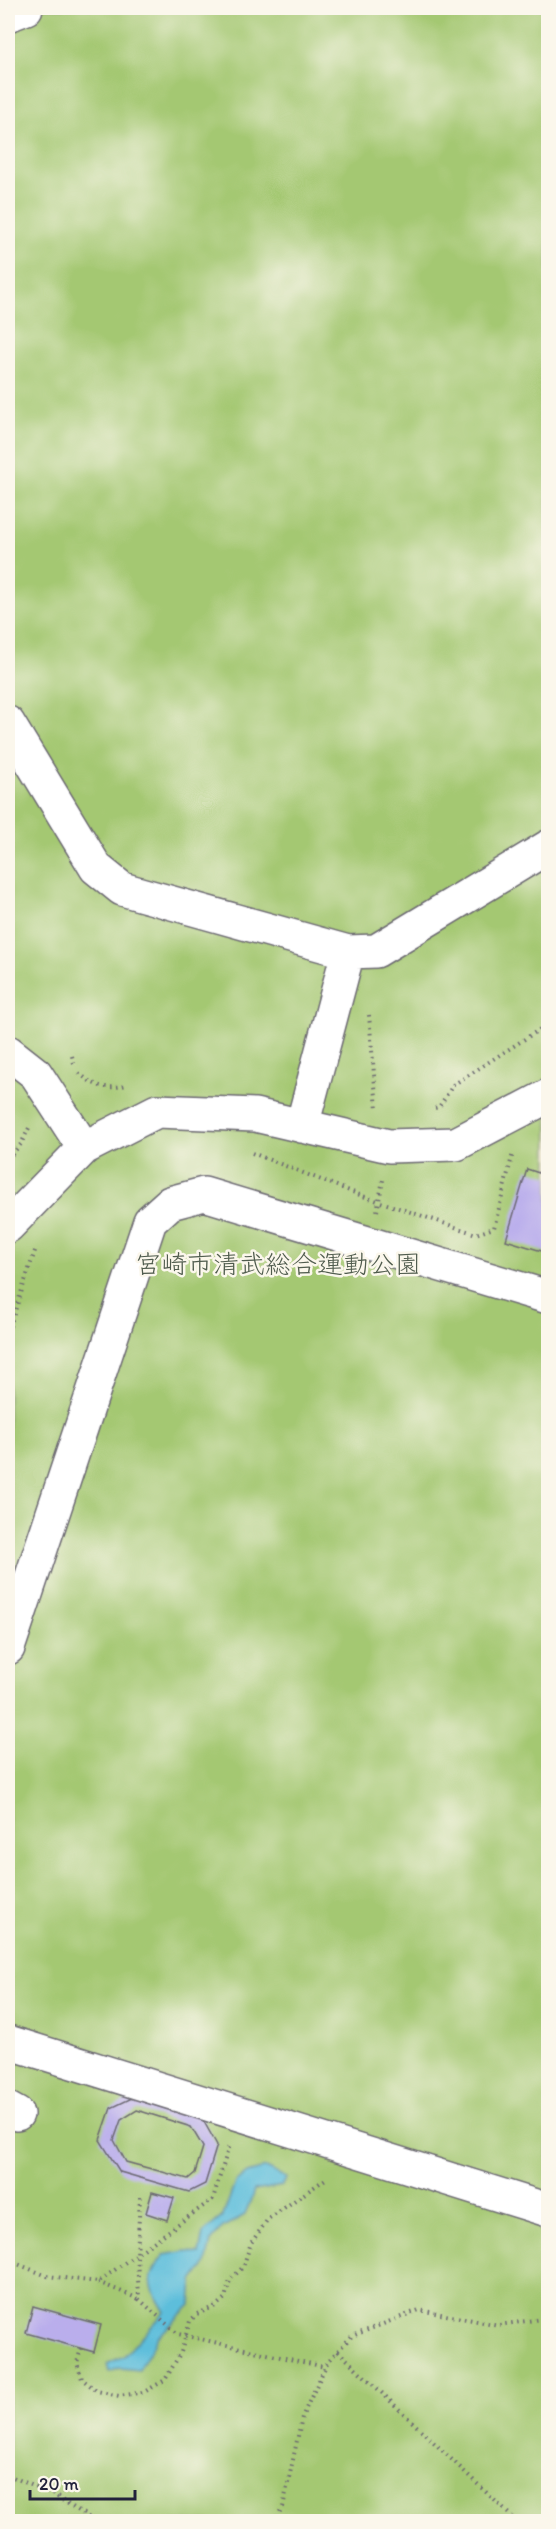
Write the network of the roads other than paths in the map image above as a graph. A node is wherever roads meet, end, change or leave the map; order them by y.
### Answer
1 (26, 8) edge
2 (8, 15) edge
3 (8, 723) edge
4 (549, 847) edge
5 (348, 952) junction
6 (8, 1052) edge
7 (549, 1096) edge
8 (302, 1126) junction
9 (84, 1148) junction
10 (8, 1226) edge
11 (549, 1297) edge
12 (8, 1648) edge
13 (8, 2042) edge
14 (549, 2210) edge

1 - 2 street
3 - 5 street
4 - 5 street
5 - 8 street
6 - 9 street
7 - 8 street
8 - 9 street
9 - 10 street
11 - 12 street
13 - 14 street

